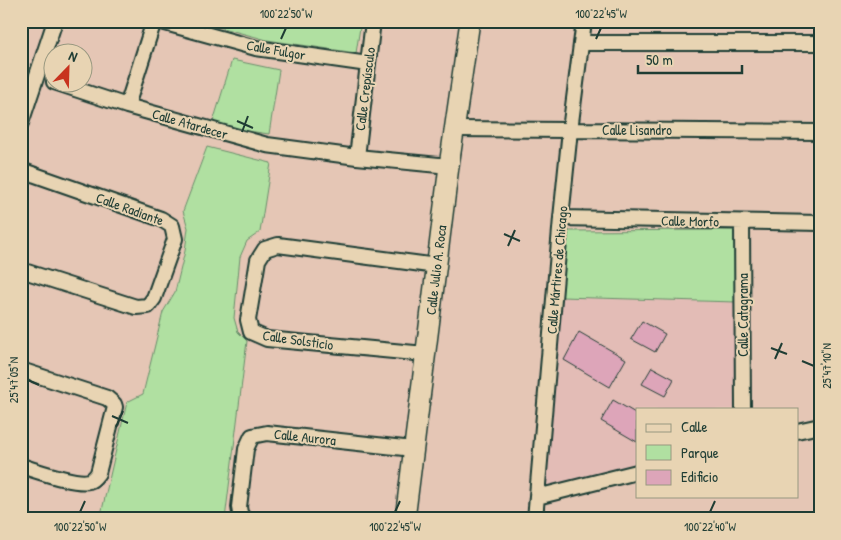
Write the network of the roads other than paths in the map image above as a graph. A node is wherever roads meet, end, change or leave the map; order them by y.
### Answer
1 (55, 21) edge
2 (156, 21) edge
3 (373, 21) edge
4 (470, 21) edge
5 (584, 21) edge
6 (820, 43) edge
7 (581, 44) junction
8 (368, 64) junction
9 (36, 77) junction
10 (42, 79) edge
11 (83, 92) edge
12 (126, 106) junction
13 (21, 123) edge
14 (454, 129) junction
15 (570, 130) junction
16 (820, 132) edge
17 (357, 157) junction
18 (449, 166) junction
19 (21, 170) edge
20 (561, 218) junction
21 (742, 222) junction
22 (820, 223) edge
23 (437, 266) junction
24 (21, 270) edge
25 (425, 354) junction
26 (21, 370) edge
27 (743, 408) edge
28 (820, 426) edge
29 (798, 431) edge
30 (413, 449) junction
31 (21, 466) edge
32 (636, 472) edge
33 (536, 497) junction
34 (244, 519) edge
35 (405, 519) edge
36 (535, 519) edge

1 - 9 street
2 - 8 street, Calle Fulgor
2 - 12 street
3 - 8 street, Calle Crepúsculo
4 - 14 street, Calle Julio A. Roca
5 - 7 street, Calle Mártires de Chicago
6 - 7 street
7 - 15 street, Calle Mártires de Chicago
8 - 17 street, Calle Crepúsculo
9 - 10 street, Calle Atardecer
9 - 13 street
11 - 12 street, Calle Atardecer
12 - 17 street, Calle Atardecer
14 - 15 street, Calle Lisandro
14 - 18 street, Calle Julio A. Roca
15 - 16 street, Calle Lisandro
15 - 20 street, Calle Mártires de Chicago
17 - 18 street, Calle Atardecer
18 - 23 street, Calle Julio A. Roca
19 - 24 street, Calle Radiante
20 - 21 street, Calle Morfo
20 - 33 street, Calle Mártires de Chicago
21 - 22 street, Calle Morfo
21 - 27 street, Calle Catagrama
23 - 25 street, Calle Julio A. Roca
23 - 25 street, Calle Solsticio
25 - 30 street, Calle Julio A. Roca
26 - 31 street
28 - 29 street
30 - 34 street, Calle Aurora
30 - 35 street, Calle Julio A. Roca
32 - 33 street
33 - 36 street, Calle Mártires de Chicago

